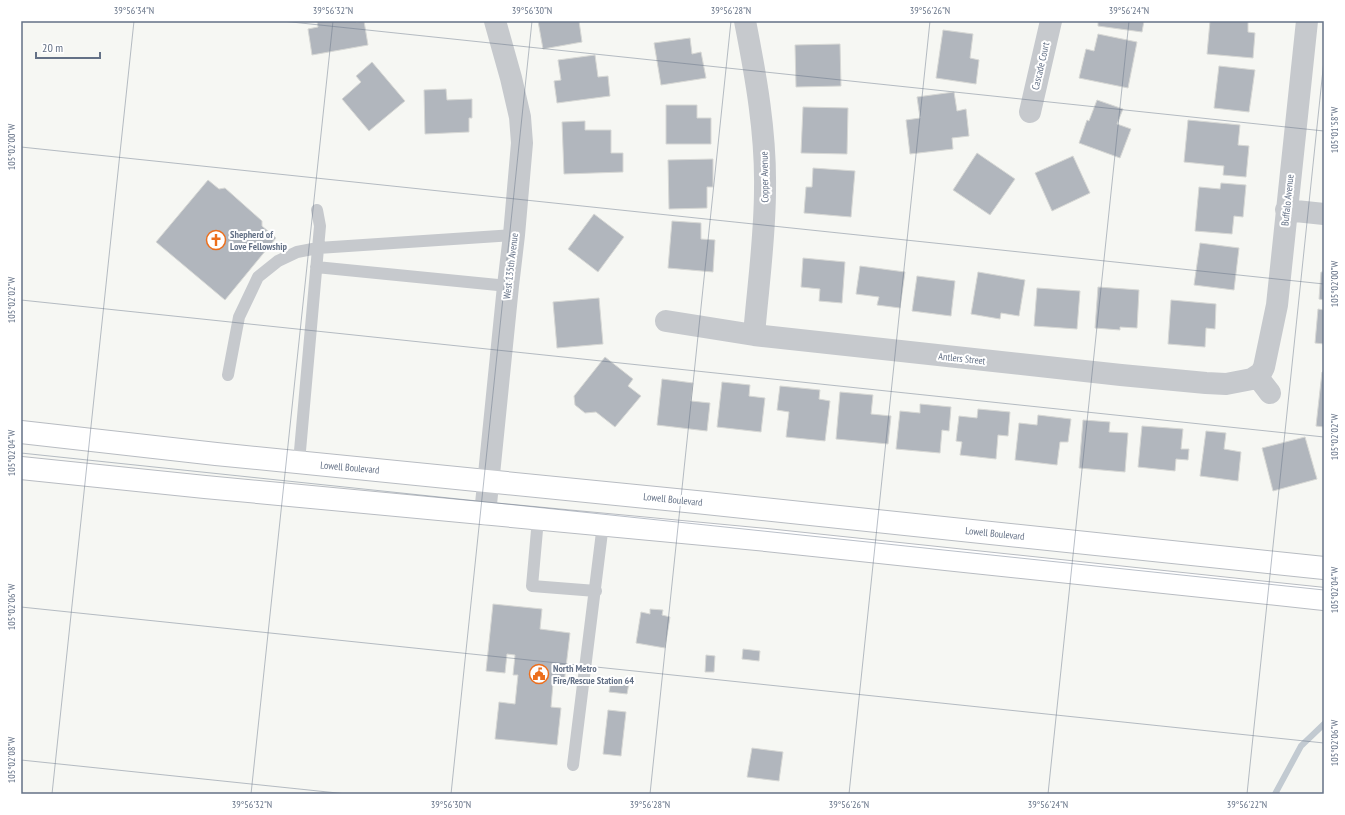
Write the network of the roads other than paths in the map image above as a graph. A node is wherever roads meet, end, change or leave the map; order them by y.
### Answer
1 (495, 21) edge
2 (745, 21) edge
3 (1051, 21) edge
4 (1307, 21) edge
5 (1030, 112) dead end
6 (317, 210) dead end
7 (1286, 210) junction
8 (1324, 214) edge
9 (514, 235) junction
10 (318, 248) junction
11 (316, 267) junction
12 (508, 286) junction
13 (666, 321) dead end
14 (754, 335) junction
15 (228, 375) dead end
16 (1257, 376) junction
17 (1270, 393) dead end
18 (21, 432) edge
19 (299, 462) junction
20 (21, 468) edge
21 (488, 481) junction
22 (484, 514) junction
23 (538, 519) junction
24 (604, 524) junction
25 (1324, 568) edge
26 (596, 591) junction
27 (1324, 599) edge
28 (573, 765) dead end

1 - 9 street, West 135th Avenue
2 - 14 street, Copper Avenue
3 - 5 street, Cascade Court
4 - 7 street, Buffalo Avenue
6 - 10 lane
7 - 8 street
7 - 16 street, Buffalo Avenue
9 - 10 lane
9 - 12 street, West 135th Avenue
10 - 11 lane
10 - 15 lane
11 - 12 lane
11 - 19 lane
12 - 21 street, West 135th Avenue
13 - 14 street, Antlers Street
14 - 16 street, Antlers Street
16 - 17 street
18 - 19 main road, Lowell Boulevard
19 - 21 main road, Lowell Boulevard
20 - 22 main road
21 - 22 street, West 135th Avenue
21 - 25 main road, Lowell Boulevard
22 - 23 main road
23 - 24 main road
23 - 26 lane
24 - 26 lane
24 - 27 main road
26 - 28 lane

